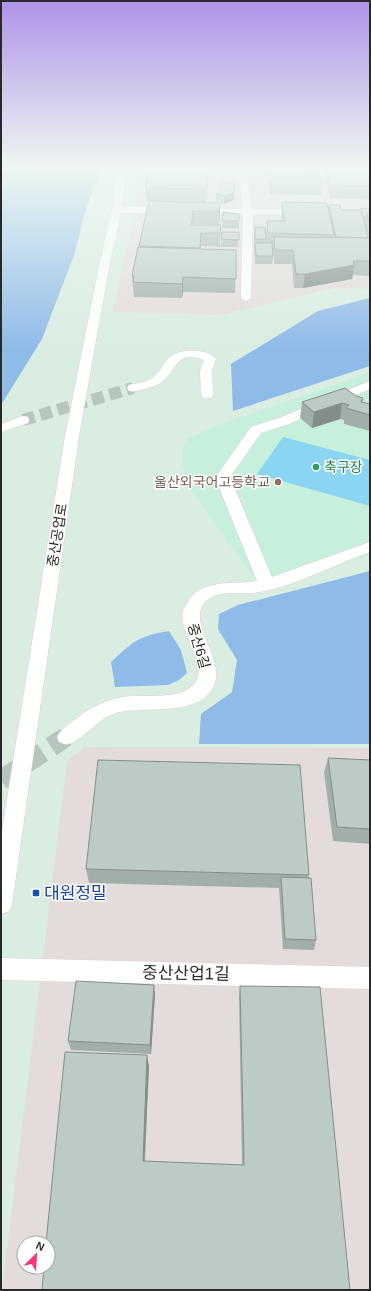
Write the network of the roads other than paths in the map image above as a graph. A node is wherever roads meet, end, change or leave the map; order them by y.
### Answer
1 (113, 228) edge
2 (248, 228) edge
3 (246, 298) dead end
4 (370, 385) edge
5 (133, 388) tunnel mouth
6 (207, 395) dead end
7 (23, 420) tunnel mouth
8 (1, 428) edge
9 (370, 547) edge
10 (266, 583) junction
11 (66, 737) tunnel mouth
12 (1, 904) edge
13 (1, 969) edge
14 (370, 978) edge

1 - 12 street, 중산공업로
2 - 3 street
4 - 10 street
5 - 6 street
7 - 8 street
9 - 10 street, 중산6길
10 - 11 street, 중산6길
13 - 14 street, 중산산업1길

